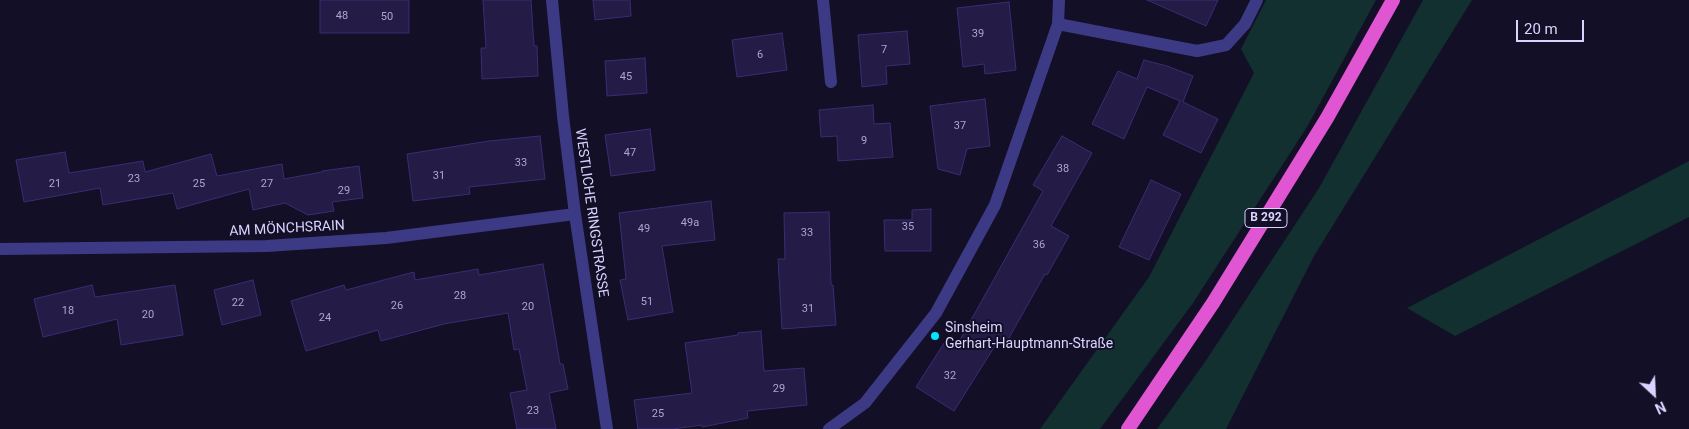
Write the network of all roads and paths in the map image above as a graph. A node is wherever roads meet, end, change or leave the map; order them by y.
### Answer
1 (552, 0) edge
2 (823, 0) edge
3 (1059, 0) edge
4 (1257, 0) edge
5 (1393, 0) edge
6 (1058, 24) junction
7 (831, 82) dead end
8 (575, 214) junction
9 (0, 249) edge
10 (607, 429) edge
11 (829, 429) edge
12 (1128, 429) edge

1 - 8 street, WESTLICHE RINGSTRASSE
2 - 7 street
3 - 6 street
4 - 6 street
5 - 12 highway, B 292
6 - 11 street
8 - 9 street, AM MÖNCHSRAIN
8 - 10 street, WESTLICHE RINGSTRASSE

